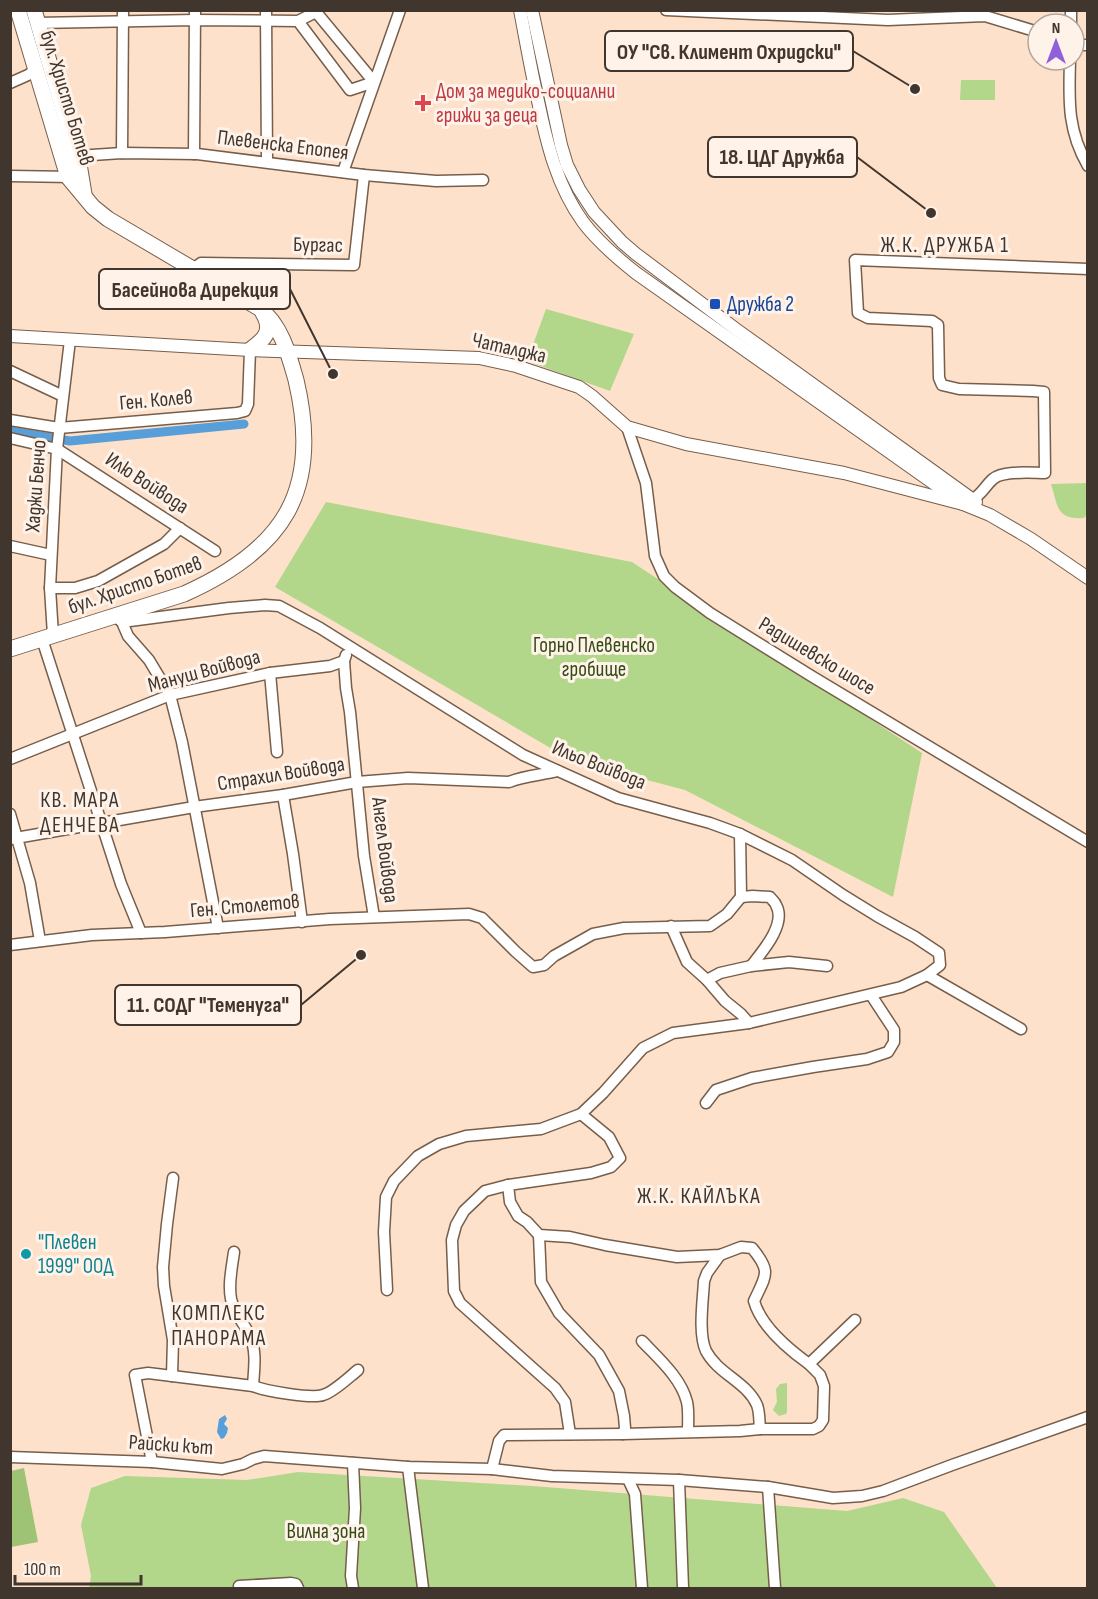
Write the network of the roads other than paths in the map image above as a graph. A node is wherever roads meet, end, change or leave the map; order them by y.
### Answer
1 (18, 10) edge
2 (400, 10) edge
3 (520, 10) edge
4 (532, 10) edge
5 (666, 10) edge
6 (316, 11) edge
7 (985, 13) edge
8 (195, 15) edge
9 (266, 15) edge
10 (122, 16) edge
11 (35, 17) edge
12 (298, 21) junction
13 (1026, 28) edge
14 (35, 70) junction
15 (1070, 72) edge
16 (374, 82) junction
17 (10, 83) edge
18 (51, 94) junction
19 (122, 153) junction
20 (194, 154) junction
21 (77, 156) junction
22 (267, 162) junction
23 (1088, 166) edge
24 (343, 172) junction
25 (364, 174) junction
26 (10, 176) edge
27 (75, 177) junction
28 (483, 180) dead end
29 (193, 269) junction
30 (1088, 269) edge
31 (259, 308) junction
32 (10, 336) edge
33 (70, 340) junction
34 (250, 350) junction
35 (287, 351) junction
36 (10, 371) edge
37 (63, 396) junction
38 (10, 420) edge
39 (627, 427) junction
40 (10, 438) edge
41 (58, 439) junction
42 (968, 501) junction
43 (180, 528) junction
44 (10, 546) edge
45 (215, 551) dead end
46 (51, 555) junction
47 (1088, 578) edge
48 (50, 588) junction
49 (119, 619) junction
50 (48, 637) junction
51 (346, 645) junction
52 (10, 649) edge
53 (344, 661) junction
54 (270, 673) junction
55 (170, 695) junction
56 (74, 735) junction
57 (278, 752) dead end
58 (10, 759) edge
59 (558, 771) junction
60 (357, 782) junction
61 (283, 795) junction
62 (194, 807) junction
63 (10, 814) edge
64 (102, 824) junction
65 (740, 834) junction
66 (14, 839) edge
67 (1088, 842) edge
68 (741, 897) junction
69 (374, 917) junction
70 (302, 922) junction
71 (671, 926) junction
72 (218, 928) junction
73 (141, 933) junction
74 (40, 941) junction
75 (10, 945) edge
76 (751, 966) junction
77 (827, 966) dead end
78 (927, 975) junction
79 (707, 980) junction
80 (871, 995) junction
81 (749, 1023) junction
82 (1021, 1029) dead end
83 (706, 1103) dead end
84 (581, 1114) junction
85 (173, 1178) dead end
86 (508, 1185) junction
87 (539, 1235) junction
88 (234, 1252) dead end
89 (720, 1255) junction
90 (387, 1290) dead end
91 (855, 1320) dead end
92 (642, 1341) dead end
93 (809, 1364) junction
94 (358, 1370) dead end
95 (172, 1376) junction
96 (253, 1386) junction
97 (1088, 1417) edge
98 (760, 1429) junction
99 (688, 1431) junction
100 (570, 1434) junction
101 (623, 1434) junction
102 (10, 1457) edge
103 (152, 1462) junction
104 (353, 1463) junction
105 (408, 1467) junction
106 (492, 1469) junction
107 (628, 1479) junction
108 (679, 1480) junction
109 (768, 1487) junction
110 (239, 1586) dead end
111 (298, 1588) edge
112 (353, 1588) edge
113 (423, 1588) edge
114 (642, 1588) edge
115 (683, 1588) edge
116 (775, 1588) edge

1 - 14 main road, бул. Христо Ботев
2 - 16 street
3 - 42 street
4 - 42 street
5 - 7 street
6 - 12 street
6 - 16 street
7 - 13 street
8 - 9 street
8 - 10 street
8 - 20 street
9 - 12 street
9 - 22 street
10 - 11 street
10 - 19 street
11 - 18 main road, бул. Христо Ботев
12 - 16 street
14 - 17 street
14 - 18 main road, бул. Христо Ботев
15 - 23 street
16 - 24 street
18 - 21 main road, бул. Христо Ботев
18 - 27 main road, бул. Христо Ботев
19 - 20 street, Плевенска Епопея
19 - 21 street, Плевенска Епопея
20 - 22 street, Плевенска Епопея
21 - 27 main road, бул. Христо Ботев
22 - 24 street, Плевенска Епопея
24 - 25 street, Плевенска Епопея
25 - 28 street, Плевенска Епопея
25 - 29 street, Бургас
26 - 27 street
27 - 29 main road, бул. Христо Ботев
29 - 31 main road, бул. Христо Ботев
30 - 42 street
31 - 34 main road
31 - 35 main road, бул. Христо Ботев
32 - 33 street, Чаталджа
33 - 34 street, Чаталджа
33 - 37 street, Хаджи Бенчо
34 - 35 street, Чаталджа
34 - 41 street, Ген. Колев
35 - 39 street, Чаталджа
35 - 49 main road, бул. Христо Ботев
36 - 37 street
37 - 41 street, Хаджи Бенчо
38 - 41 street, Ген. Колев
39 - 42 street, Чаталджа
39 - 67 street, Радишевско шосе
40 - 41 street, Ген. Колев
41 - 43 street, Илю Войвода
41 - 46 street, Хаджи Бенчо
42 - 47 street
43 - 45 street, Илю Войвода
43 - 48 street
44 - 46 street
46 - 48 street, Хаджи Бенчо
48 - 50 street, Хаджи Бенчо
49 - 50 main road, бул. Христо Ботев
49 - 51 street, Ильо Войвода
49 - 55 street
50 - 52 main road, бул. Христо Ботев
50 - 56 street, Хаджи Бенчо
51 - 53 street, Ангел Войвода
51 - 59 street, Ильо Войвода
53 - 54 street, Мануш Войвода
53 - 60 street, Ангел Войвода
54 - 55 street, Мануш Войвода
54 - 57 street
55 - 56 street, Мануш Войвода
55 - 62 street
56 - 58 street, Мануш Войвода
56 - 64 street, Хаджи Бенчо
59 - 60 street, Страхил Войвода
59 - 65 street, Ильо Войвода
60 - 61 street, Страхил Войвода
60 - 69 street, Ангел Войвода
61 - 62 street, Страхил Войвода
61 - 70 street
62 - 64 street, Страхил Войвода
62 - 72 street
63 - 66 street
64 - 66 street, Страхил Войвода
64 - 73 street, Хаджи Бенчо
65 - 68 street
65 - 78 street, Ильо Войвода
66 - 74 street
68 - 71 street
68 - 76 street
69 - 70 street, Ген. Столетов
69 - 71 street, Ген. Столетов
70 - 72 street, Ген. Столетов
71 - 79 street
72 - 73 street, Ген. Столетов
73 - 74 street, Ген. Столетов
74 - 75 street, Ген. Столетов
76 - 77 street
76 - 79 street
78 - 80 street
78 - 82 street
79 - 81 street
80 - 81 street
80 - 83 street
81 - 84 street
84 - 86 street
84 - 90 street
85 - 95 street
86 - 87 street
86 - 100 street
87 - 89 street
87 - 101 street
88 - 96 street
89 - 93 street
89 - 98 street
91 - 93 street
92 - 99 street
93 - 98 street
94 - 96 street
95 - 96 street
95 - 103 street
97 - 109 street, Райски кът
98 - 99 street
99 - 101 street
100 - 101 street
100 - 106 street
102 - 103 street, Райски кът
103 - 104 street, Райски кът
104 - 105 street, Райски кът
104 - 112 street
105 - 106 street, Райски кът
105 - 113 street
106 - 107 street, Райски кът
107 - 108 street, Райски кът
107 - 114 street
108 - 109 street, Райски кът
108 - 115 street
109 - 116 street
110 - 111 street

